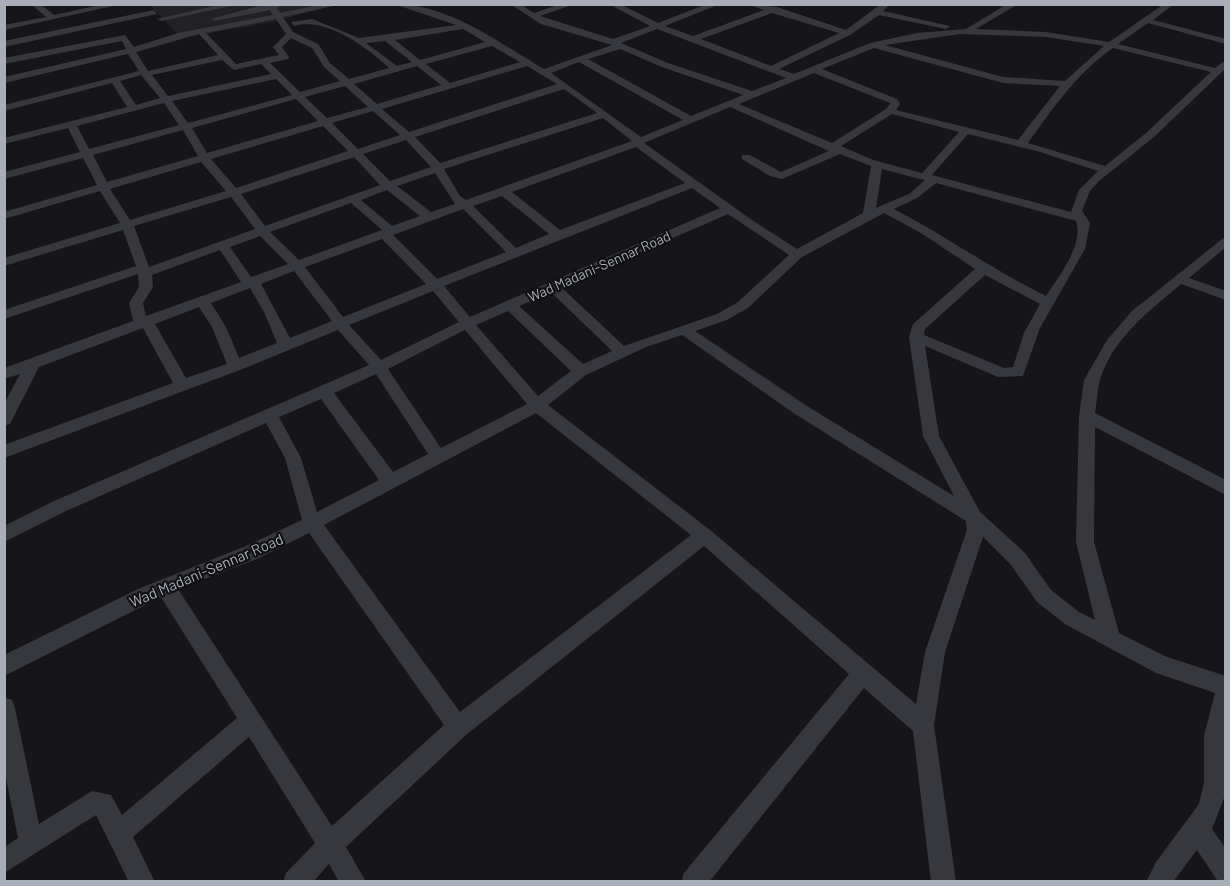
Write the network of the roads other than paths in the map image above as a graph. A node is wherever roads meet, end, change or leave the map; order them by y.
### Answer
1 (35, 4) edge
2 (118, 4) edge
3 (231, 4) edge
4 (282, 4) edge
5 (338, 4) edge
6 (398, 4) edge
7 (514, 4) edge
8 (571, 4) edge
9 (613, 4) edge
10 (716, 4) edge
11 (752, 4) edge
12 (785, 4) edge
13 (886, 4) edge
14 (1014, 4) edge
15 (1170, 4) edge
16 (271, 6) edge
17 (151, 7) edge
18 (80, 8) edge
19 (770, 11) junction
20 (877, 12) junction
21 (532, 16) junction
22 (52, 18) junction
23 (161, 19) junction
24 (1149, 21) junction
25 (32, 22) junction
26 (7, 25) edge
27 (465, 26) junction
28 (658, 26) junction
29 (330, 28) junction
30 (170, 29) junction
31 (289, 29) junction
32 (966, 29) junction
33 (201, 32) junction
34 (847, 33) junction
35 (44, 35) junction
36 (178, 36) junction
37 (386, 37) junction
38 (694, 39) junction
39 (355, 40) junction
40 (1226, 42) edge
41 (492, 43) junction
42 (4, 44) edge
43 (616, 44) junction
44 (1113, 44) junction
45 (873, 45) junction
46 (130, 50) junction
47 (54, 51) junction
48 (223, 57) junction
49 (580, 59) junction
50 (4, 61) edge
51 (263, 61) junction
52 (417, 63) junction
53 (528, 63) junction
54 (1226, 63) edge
55 (63, 65) junction
56 (773, 68) junction
57 (395, 69) junction
58 (815, 70) junction
59 (1216, 71) junction
60 (544, 72) junction
61 (145, 73) junction
62 (277, 76) junction
63 (795, 78) junction
64 (4, 80) edge
65 (115, 80) junction
66 (349, 82) junction
67 (1066, 84) junction
68 (565, 85) junction
69 (221, 86) junction
70 (448, 86) junction
71 (750, 94) junction
72 (297, 96) junction
73 (165, 100) junction
74 (237, 103) junction
75 (728, 103) junction
76 (4, 108) edge
77 (133, 108) junction
78 (374, 108) junction
79 (890, 111) junction
80 (602, 115) junction
81 (689, 119) junction
82 (324, 123) junction
83 (71, 124) junction
84 (187, 127) junction
85 (966, 130) junction
86 (407, 135) junction
87 (4, 141) edge
88 (638, 141) junction
89 (1021, 144) junction
90 (835, 149) junction
91 (356, 153) junction
92 (86, 154) junction
93 (746, 158) dead end
94 (204, 159) junction
95 (877, 165) junction
96 (438, 168) junction
97 (1106, 170) junction
98 (4, 176) edge
99 (929, 178) junction
100 (695, 183) junction
101 (387, 186) junction
102 (104, 188) junction
103 (234, 192) junction
104 (505, 192) junction
105 (353, 199) junction
106 (465, 206) junction
107 (729, 209) junction
108 (885, 209) junction
109 (869, 215) junction
110 (4, 216) edge
111 (429, 217) junction
112 (1080, 218) junction
113 (127, 224) junction
114 (262, 231) junction
115 (388, 233) junction
116 (558, 235) junction
117 (1226, 240) edge
118 (223, 245) junction
119 (514, 253) junction
120 (797, 254) junction
121 (4, 262) edge
122 (297, 266) junction
123 (983, 269) junction
124 (144, 270) junction
125 (1180, 279) junction
126 (250, 282) junction
127 (435, 285) junction
128 (552, 286) junction
129 (1226, 296) edge
130 (202, 300) junction
131 (1048, 302) junction
132 (510, 305) junction
133 (4, 315) edge
134 (143, 322) junction
135 (341, 323) junction
136 (468, 323) junction
137 (684, 330) junction
138 (916, 337) junction
139 (286, 346) junction
140 (621, 352) junction
141 (32, 365) junction
142 (235, 366) junction
143 (379, 368) junction
144 (581, 371) junction
145 (4, 374) edge
146 (182, 386) junction
147 (324, 391) junction
148 (537, 405) junction
149 (270, 415) junction
150 (1088, 416) junction
151 (4, 420) edge
152 (4, 452) edge
153 (439, 458) junction
154 (388, 480) junction
155 (1226, 488) edge
156 (974, 517) junction
157 (311, 521) junction
158 (4, 535) edge
159 (704, 535) junction
160 (165, 586) junction
161 (1112, 640) junction
162 (4, 666) edge
163 (863, 673) junction
164 (1226, 686) edge
165 (1226, 692) edge
166 (4, 708) edge
167 (251, 721) junction
168 (923, 725) junction
169 (458, 727) junction
170 (1198, 830) junction
171 (119, 832) junction
172 (31, 844) junction
173 (329, 846) junction
174 (4, 861) edge
175 (1226, 870) edge
176 (143, 882) edge
177 (295, 882) edge
178 (354, 882) edge
179 (693, 882) edge
180 (944, 882) edge
181 (1158, 882) edge

1 - 22 street
2 - 18 street
3 - 23 street
4 - 16 street
5 - 31 street
6 - 27 street
7 - 21 street
8 - 21 street
9 - 28 street
10 - 28 street
11 - 19 street
12 - 19 street
13 - 20 street
14 - 32 street
15 - 24 street
16 - 30 street
16 - 31 street
17 - 23 street
17 - 35 street
18 - 22 street
19 - 34 street
19 - 38 street
20 - 32 street
20 - 34 street
21 - 43 street
22 - 25 street
23 - 30 street
24 - 40 street
24 - 44 street
25 - 26 street
25 - 35 street
27 - 37 street
27 - 41 street
28 - 38 street
28 - 43 street
29 - 31 street
29 - 31 street
29 - 39 street
30 - 36 street
31 - 33 street
31 - 51 street
31 - 66 street
32 - 44 street
32 - 45 street
33 - 36 street
33 - 48 street
34 - 56 street
35 - 42 street
35 - 47 street
36 - 46 street
37 - 39 street
37 - 52 street
38 - 56 street
39 - 57 street
41 - 52 street
41 - 53 street
43 - 49 street
43 - 71 street
44 - 59 street
44 - 67 street
45 - 58 street
45 - 67 street
46 - 47 street
46 - 55 street
46 - 61 street
47 - 50 street
47 - 55 street
48 - 51 street
48 - 61 street
49 - 60 street
49 - 81 street
51 - 62 street
52 - 57 street
52 - 70 street
53 - 60 street
53 - 70 street
54 - 59 street
55 - 64 street
56 - 63 street
57 - 66 street
58 - 63 street
58 - 79 street
59 - 97 street
60 - 68 street
61 - 65 street
61 - 73 street
62 - 69 street
62 - 72 street
63 - 71 street
65 - 76 street
65 - 77 street
66 - 72 street
66 - 78 street
67 - 89 street
68 - 80 street
68 - 86 street
69 - 73 street
69 - 74 street
70 - 78 street
71 - 75 street
72 - 74 street
72 - 82 street
73 - 77 street
73 - 84 street
74 - 84 street
75 - 81 street
75 - 90 street
77 - 83 street
78 - 82 street
78 - 86 street
79 - 85 street
79 - 90 street
80 - 88 street
80 - 96 street
81 - 88 street
82 - 91 street
82 - 94 street
83 - 87 street
83 - 92 street
84 - 92 street
84 - 94 street
85 - 89 street
85 - 99 street
86 - 91 street
86 - 96 street
88 - 100 street
88 - 104 street
89 - 97 street
90 - 93 street
90 - 95 street
91 - 101 street
91 - 103 street
92 - 98 street
92 - 102 street
94 - 102 street
94 - 103 street
95 - 99 street
95 - 109 street
96 - 101 street
96 - 106 street
97 - 112 street
99 - 108 street, Wad Madani-Sennar Road
99 - 112 street
100 - 107 street
100 - 116 street
101 - 105 street
101 - 111 street
102 - 110 street
102 - 113 street
103 - 113 street
103 - 114 street
104 - 106 street
104 - 116 street
105 - 114 street
105 - 115 street
106 - 111 street
106 - 119 street
107 - 120 street
107 - 128 street, Wad Madani-Sennar Road
108 - 109 street, Wad Madani-Sennar Road
108 - 123 street
109 - 120 street, Wad Madani-Sennar Road
111 - 115 street
112 - 131 street
113 - 121 street
113 - 124 street
114 - 118 street
114 - 122 street
115 - 122 street
115 - 127 street
116 - 119 street
117 - 125 street
118 - 124 street
118 - 126 street
119 - 127 street
120 - 137 street, Wad Madani-Sennar Road
122 - 126 street
122 - 135 street
123 - 131 street
123 - 138 street
124 - 133 street
124 - 134 street
125 - 129 street
125 - 150 street
126 - 130 street
126 - 139 street
127 - 135 street
127 - 136 street
128 - 132 street, Wad Madani-Sennar Road
128 - 140 street
130 - 134 street
130 - 142 street
131 - 138 street
132 - 136 street, Wad Madani-Sennar Road
132 - 144 street
134 - 141 street
134 - 146 street
135 - 139 street
135 - 143 street
136 - 143 street, Wad Madani-Sennar Road
136 - 148 street
137 - 140 street, Wad Madani-Sennar Road
137 - 156 street
138 - 156 street
139 - 142 street
140 - 144 street, Wad Madani-Sennar Road
141 - 145 street
141 - 151 street
142 - 146 street
143 - 147 street, Wad Madani-Sennar Road
143 - 153 street
144 - 148 street, Wad Madani-Sennar Road
146 - 152 street
147 - 149 street, Wad Madani-Sennar Road
147 - 154 street
148 - 153 street, Wad Madani-Sennar Road
148 - 159 street
149 - 157 street
149 - 158 street, Wad Madani-Sennar Road
150 - 155 street
150 - 161 street
153 - 154 street, Wad Madani-Sennar Road
154 - 157 street, Wad Madani-Sennar Road
156 - 161 street
156 - 168 street
157 - 160 street, Wad Madani-Sennar Road
157 - 169 street
159 - 163 street
159 - 169 street
160 - 162 street, Wad Madani-Sennar Road
160 - 167 street
161 - 164 street
163 - 168 street
163 - 179 street
165 - 170 street
166 - 172 street
167 - 171 street
167 - 173 street
168 - 180 street
169 - 173 street
170 - 175 street
170 - 181 street
171 - 172 street
171 - 176 street
172 - 174 street
173 - 177 street
173 - 178 street

